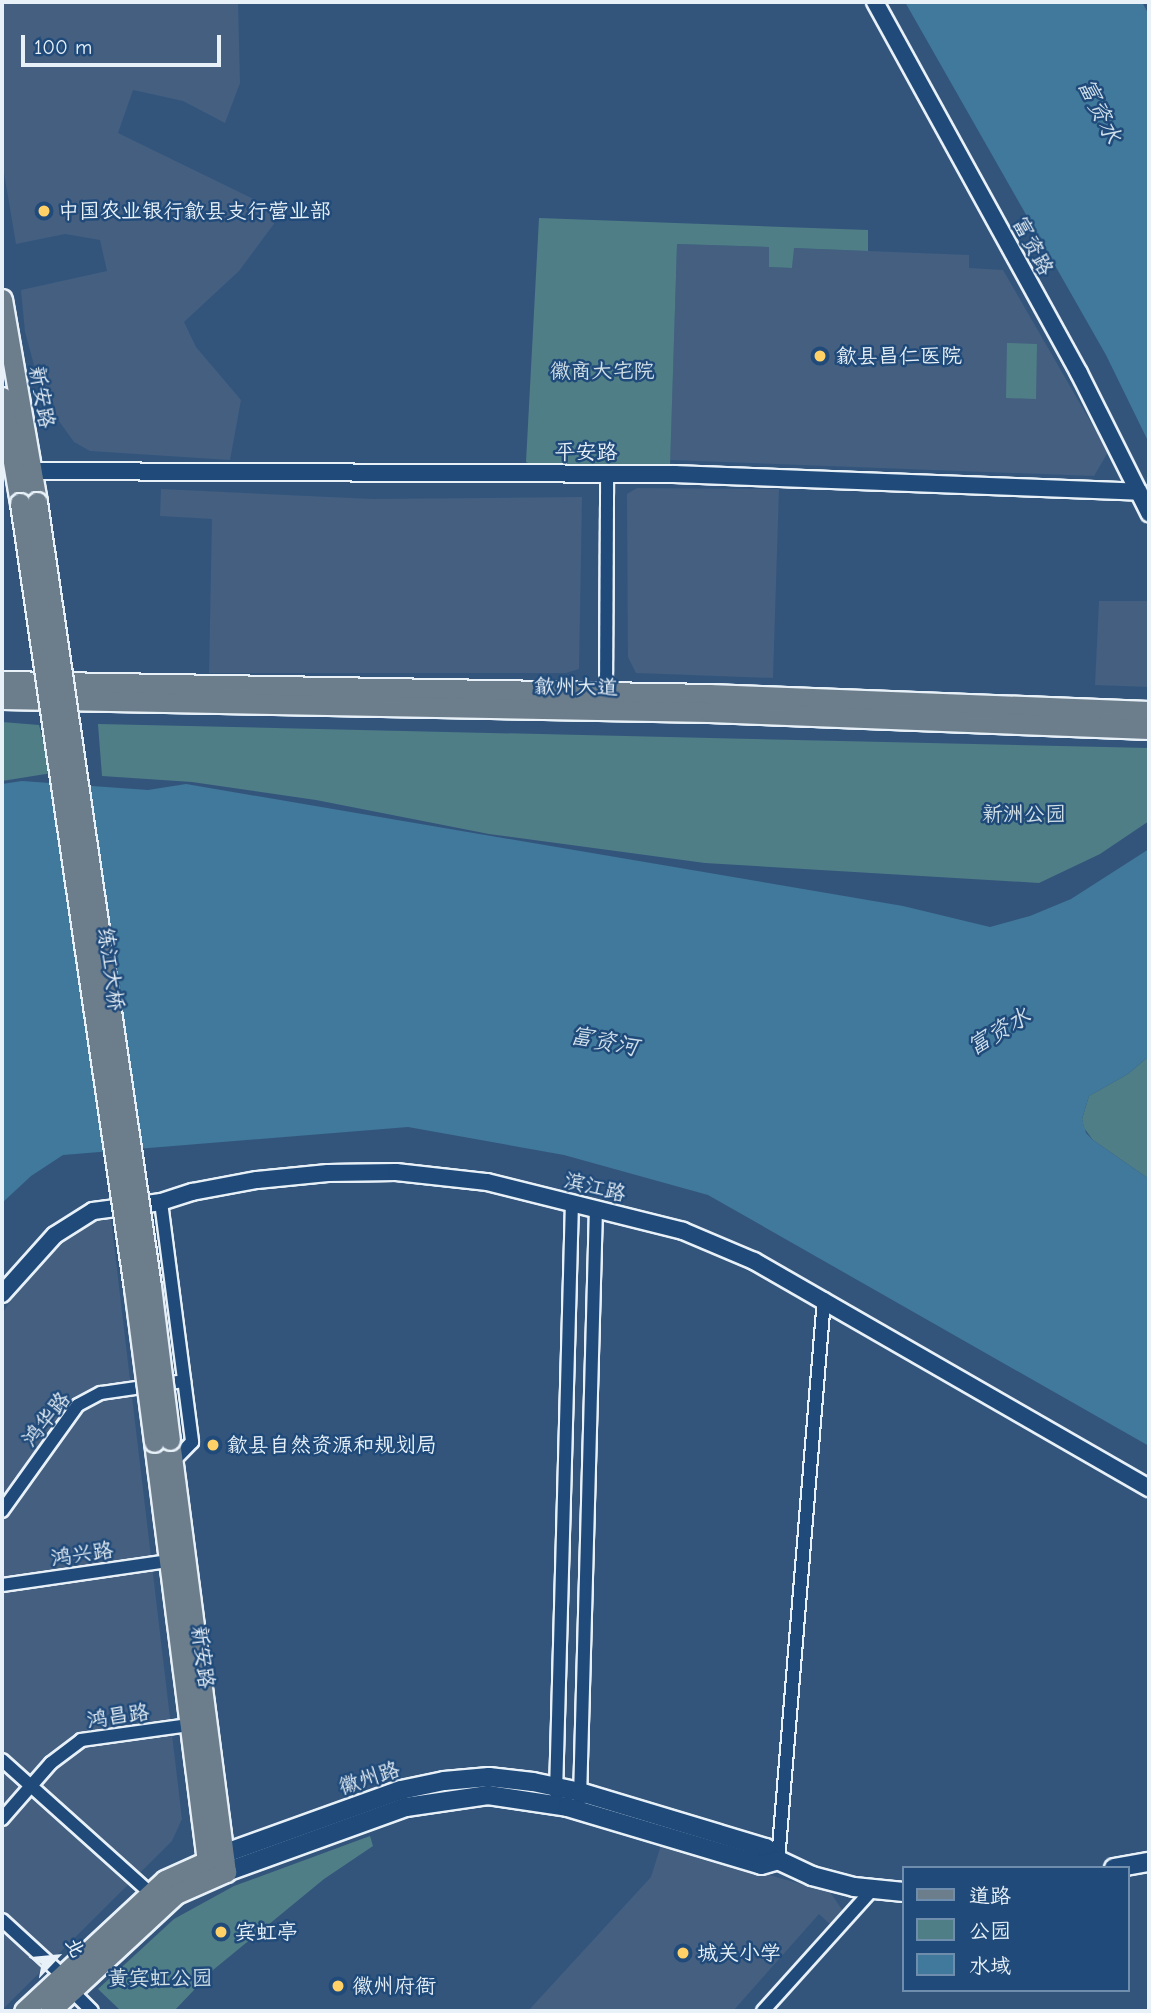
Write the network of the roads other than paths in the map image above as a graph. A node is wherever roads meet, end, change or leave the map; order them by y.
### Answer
1 (875, 2) edge
2 (2, 299) edge
3 (2, 397) edge
4 (32, 471) junction
5 (607, 473) junction
6 (1139, 492) junction
7 (29, 503) junction
8 (1149, 513) edge
9 (2, 681) edge
10 (606, 692) junction
11 (2, 699) edge
12 (1149, 711) edge
13 (1149, 729) edge
14 (161, 1202) junction
15 (572, 1202) junction
16 (596, 1209) junction
17 (2, 1294) edge
18 (824, 1299) junction
19 (184, 1381) junction
20 (162, 1441) junction
21 (173, 1462) junction
22 (1149, 1488) edge
23 (2, 1511) edge
24 (169, 1561) junction
25 (2, 1585) edge
26 (189, 1725) junction
27 (2, 1760) edge
28 (31, 1786) junction
29 (556, 1786) junction
30 (580, 1792) junction
31 (555, 1804) junction
32 (579, 1810) junction
33 (2, 1819) edge
34 (778, 1860) junction
35 (1149, 1862) edge
36 (216, 1866) junction
37 (1126, 1866) edge
38 (873, 1889) junction
39 (902, 1892) edge
40 (149, 1893) junction
41 (2, 1920) edge
42 (67, 1983) junction
43 (24, 2011) edge
44 (50, 2011) edge
45 (92, 2011) edge
46 (763, 2011) edge

1 - 6 street, 富资路
2 - 4 main road, 新安路
3 - 7 main road, 新安路
4 - 5 street, 平安路
4 - 7 main road, 新安路
5 - 6 street, 平安路
5 - 10 street
6 - 8 street, 富资路
7 - 20 main road, 练江大桥, bridge
9 - 10 main road, 歙州大道
10 - 12 main road, 歙州大道
11 - 13 main road, 歙州大道
14 - 15 street, 滨江路
14 - 17 street, 滨江路
14 - 19 street
15 - 16 street, 滨江路
15 - 29 street
16 - 18 street, 滨江路
16 - 30 street
18 - 22 street, 滨江路
18 - 34 street
19 - 21 street
19 - 23 street, 鸿华路
20 - 21 main road, 新安路
20 - 24 main road, 新安路
21 - 36 main road, 新安路
24 - 25 street, 鸿兴路
24 - 26 main road, 新安路
26 - 28 street, 鸿昌路
26 - 36 main road, 新安路
27 - 28 street
28 - 33 street, 鸿昌路
28 - 40 street
29 - 30 main road, 徽州路
29 - 31 street
29 - 36 main road, 徽州路
30 - 32 street
30 - 34 main road, 徽州路
31 - 32 main road, 徽州路
31 - 36 main road, 徽州路
32 - 34 main road, 徽州路
34 - 38 main road, 徽州路
35 - 37 main road
36 - 40 main road, 徽州路
36 - 42 main road, 徽州路
38 - 39 main road, 徽州路
38 - 46 street
40 - 42 main road, 徽州路
41 - 42 street
42 - 43 main road, 徽州路
42 - 44 main road, 徽州路
42 - 45 street

